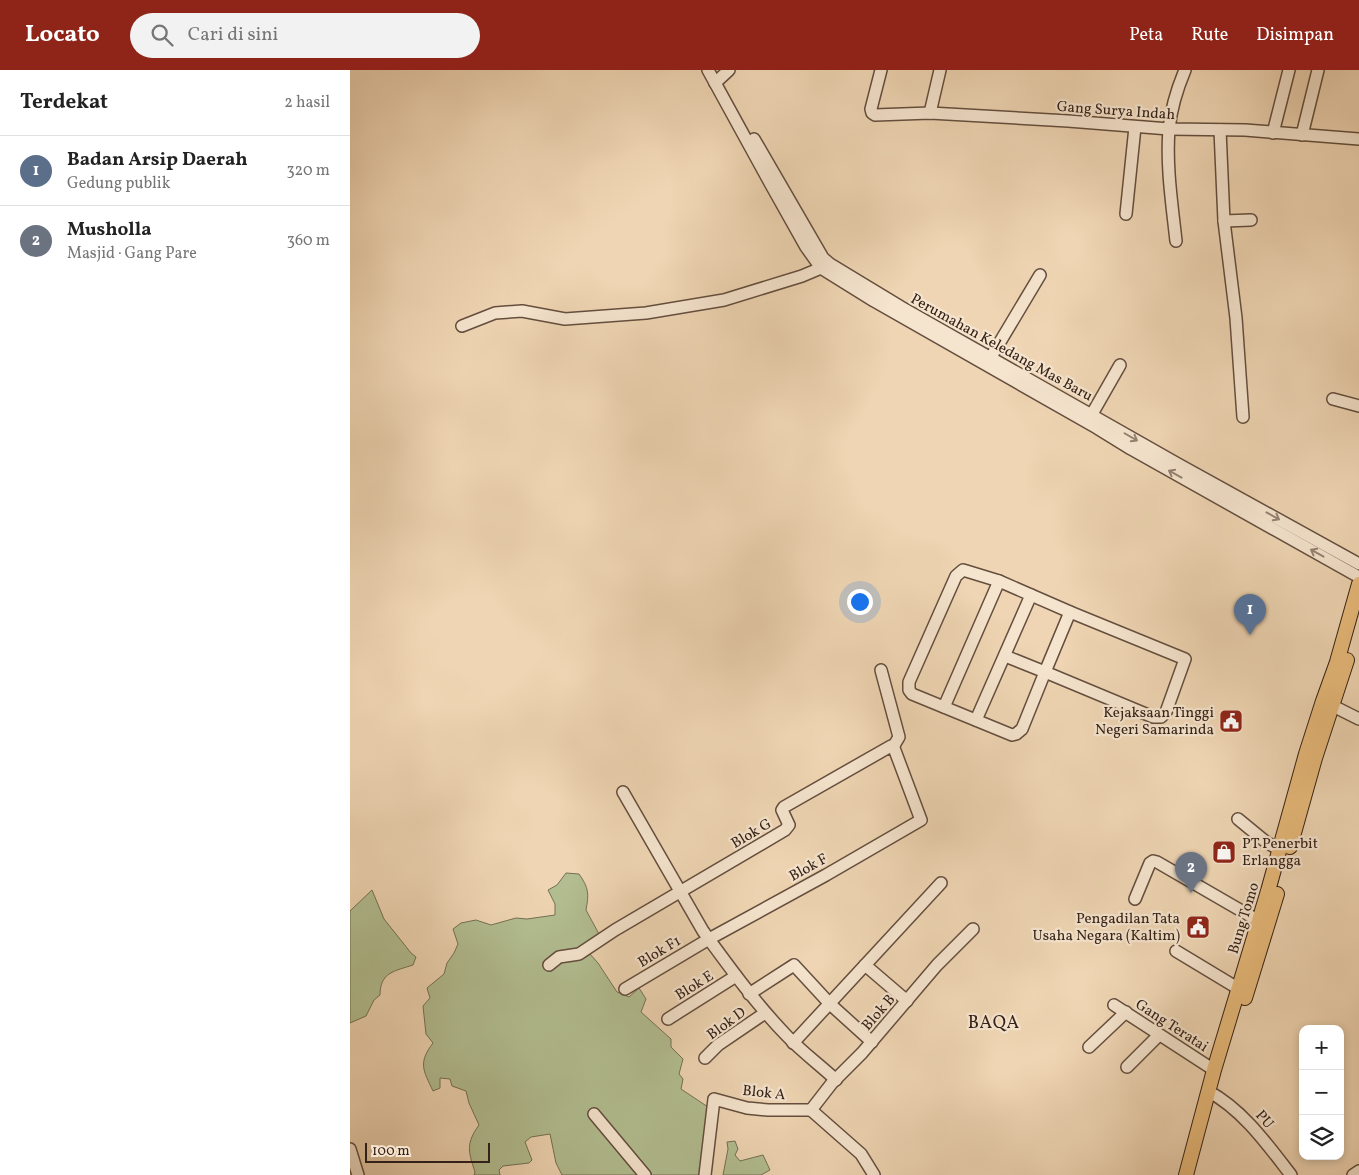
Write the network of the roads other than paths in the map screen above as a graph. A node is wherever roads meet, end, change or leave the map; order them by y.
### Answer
1 (708, 70) edge
2 (728, 70) edge
3 (881, 70) edge
4 (940, 70) edge
5 (1185, 70) edge
6 (1289, 70) edge
7 (1318, 70) edge
8 (716, 78) edge
9 (930, 113) junction
10 (1135, 126) junction
11 (1169, 129) junction
12 (1220, 130) junction
13 (1273, 132) junction
14 (1302, 135) junction
15 (1359, 139) edge
16 (1126, 214) dead end
17 (1251, 220) dead end
18 (1224, 222) junction
19 (1176, 241) dead end
20 (824, 264) junction
21 (1040, 275) dead end
22 (462, 326) dead end
23 (991, 357) junction
24 (1120, 365) dead end
25 (1333, 399) dead end
26 (1359, 406) edge
27 (1243, 417) dead end
28 (1097, 421) junction
29 (1359, 564) edge
30 (1359, 577) edge
31 (999, 580) junction
32 (1358, 591) edge
33 (1031, 595) junction
34 (1070, 612) junction
35 (1359, 613) edge
36 (1005, 656) junction
37 (881, 670) dead end
38 (1045, 672) junction
39 (1327, 703) junction
40 (944, 707) junction
41 (1359, 719) edge
42 (976, 720) junction
43 (892, 746) junction
44 (623, 792) dead end
45 (1238, 819) dead end
46 (1280, 850) junction
47 (941, 883) dead end
48 (1273, 892) junction
49 (681, 893) junction
50 (1135, 898) dead end
51 (1259, 921) junction
52 (973, 929) dead end
53 (708, 939) junction
54 (1176, 951) dead end
55 (549, 965) dead end
56 (865, 965) junction
57 (736, 976) junction
58 (625, 989) dead end
59 (1239, 990) junction
60 (749, 994) junction
61 (907, 1001) junction
62 (830, 1004) junction
63 (1114, 1005) dead end
64 (1126, 1012) junction
65 (765, 1013) junction
66 (668, 1019) dead end
67 (1159, 1035) junction
68 (872, 1042) junction
69 (793, 1043) junction
70 (1089, 1047) dead end
71 (705, 1058) dead end
72 (1127, 1067) dead end
73 (1214, 1070) junction
74 (837, 1078) junction
75 (1212, 1093) junction
76 (811, 1110) junction
77 (594, 1114) dead end
78 (350, 1149) edge
79 (1359, 1171) edge
80 (358, 1175) edge
81 (646, 1175) edge
82 (705, 1175) edge
83 (874, 1175) edge
84 (1186, 1175) edge
85 (1191, 1175) edge
86 (1291, 1175) edge
87 (1353, 1175) edge

1 - 8 street, Perumahan Keledang Mas Baru
2 - 8 street
3 - 9 street, Gang Surya Indah
4 - 9 street
5 - 11 street
6 - 13 street
7 - 14 street
8 - 20 street, Perumahan Keledang Mas Baru
9 - 10 street, Gang Surya Indah
10 - 11 street, Gang Surya Indah
10 - 16 street
11 - 12 street, Gang Surya Indah
11 - 19 street
12 - 13 street, Gang Surya Indah
12 - 18 street
13 - 14 street, Gang Surya Indah
14 - 15 street, Gang Surya Indah
17 - 18 street
18 - 27 street
20 - 22 street
20 - 23 street, Perumahan Keledang Mas Baru
20 - 28 street
21 - 23 street
23 - 28 street, Perumahan Keledang Mas Baru
24 - 28 street
25 - 26 street
28 -> 29 street, Perumahan Keledang Mas Baru
30 -> 28 street
31 - 33 street
31 - 40 street
31 - 40 street
32 - 39 main road, Bung Tomo
33 - 34 street
33 - 36 street
34 - 38 street
34 - 38 street
35 - 39 main road, Bung Tomo
36 - 38 street
36 - 42 street
37 - 43 street
38 - 42 street
39 - 41 street
39 - 46 main road, Bung Tomo
39 - 48 main road, Bung Tomo
40 - 42 street
43 - 49 street, Blok G
43 - 53 street, Blok F
44 - 49 street
45 - 46 street
46 - 48 main road, Bung Tomo
47 - 56 street
48 - 51 main road, Bung Tomo
48 - 75 main road, Bung Tomo
49 - 53 street
49 - 55 street
50 - 51 street
51 - 59 main road, Bung Tomo
52 - 61 street, Blok B
53 - 57 street
53 - 58 street, Blok F1
54 - 59 street
56 - 61 street
56 - 62 street
57 - 60 street
57 - 66 street, Blok E
59 - 73 main road, Bung Tomo
60 - 62 street
60 - 65 street
61 - 68 street, Blok B
62 - 68 street
62 - 69 street
63 - 64 street, Gang Teratai
64 - 67 street, Gang Teratai
64 - 70 street
65 - 69 street
65 - 71 street, Blok D
67 - 72 street
67 - 73 street, Gang Teratai
68 - 74 street, Blok B
69 - 74 street
73 - 75 main road, Bung Tomo
74 - 76 street, Blok B
75 - 84 main road, Bung Tomo
75 - 85 main road, Bung Tomo
75 - 86 street, PU
76 - 82 street, Blok A
76 - 83 street
77 - 81 street
78 - 80 street
79 - 87 street

